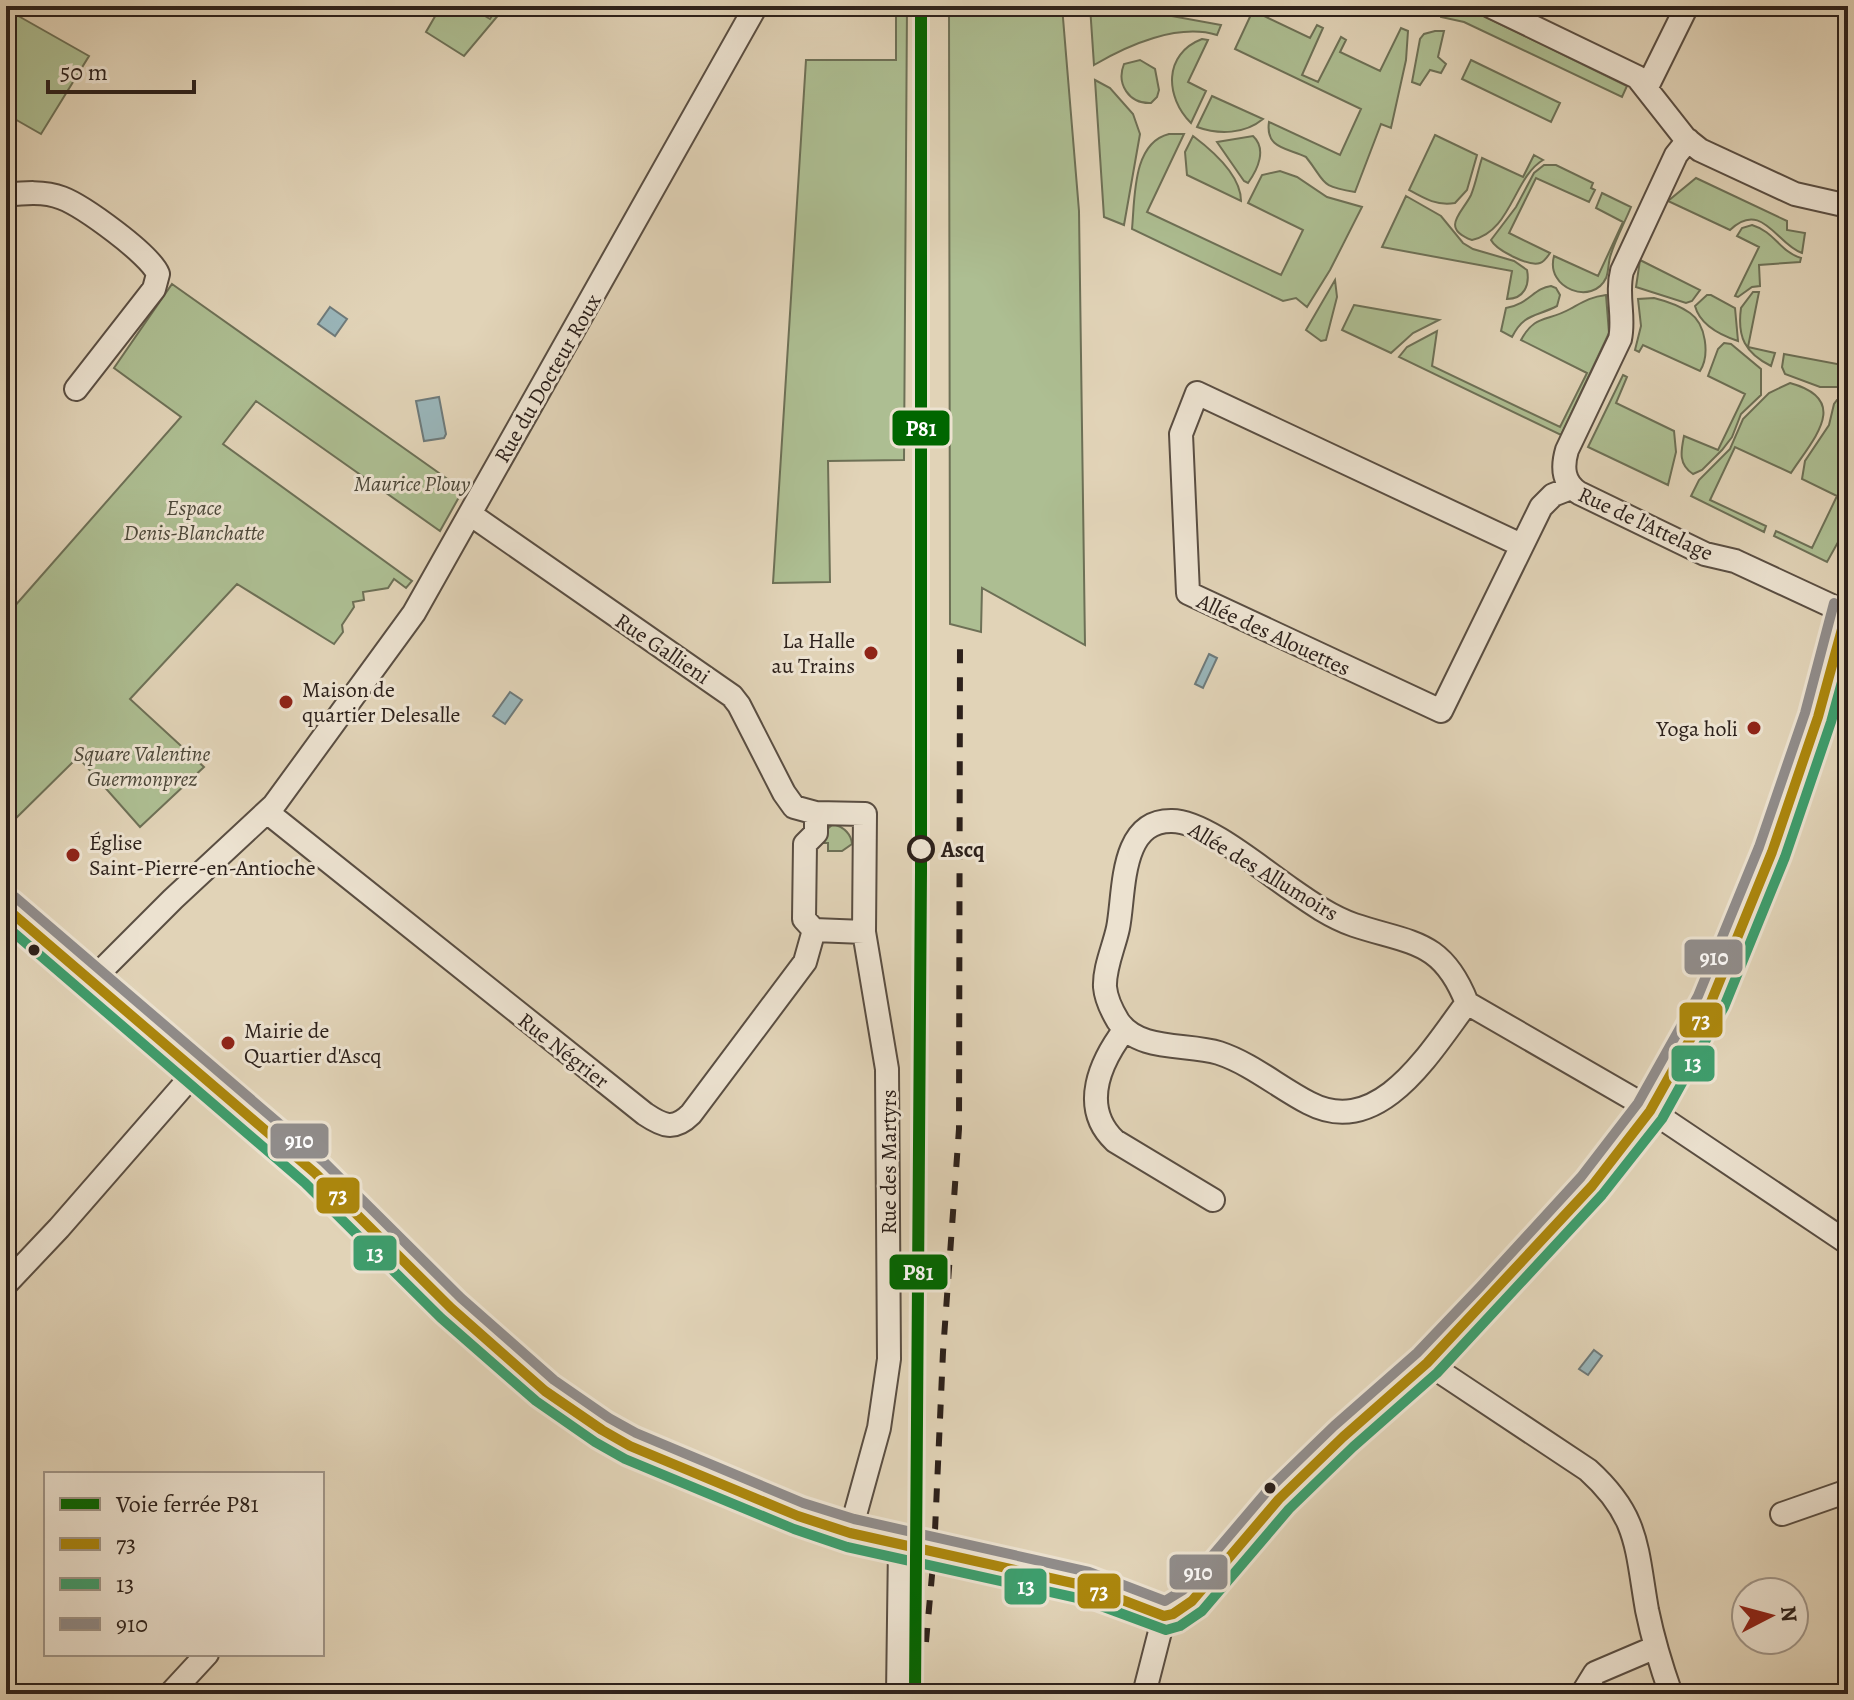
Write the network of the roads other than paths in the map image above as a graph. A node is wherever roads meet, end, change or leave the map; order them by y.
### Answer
1 (756, 6) edge
2 (1490, 6) edge
3 (1687, 6) edge
4 (1647, 87) junction
5 (1688, 140) junction
6 (6, 195) edge
7 (1848, 206) edge
8 (76, 389) dead end
9 (1571, 488) junction
10 (470, 514) junction
11 (1521, 545) junction
12 (1847, 610) edge
13 (1840, 671) edge
14 (267, 812) junction
15 (816, 813) junction
16 (10, 920) edge
17 (814, 930) junction
18 (864, 932) junction
19 (90, 982) junction
20 (1467, 1003) junction
21 (1125, 1029) junction
22 (196, 1071) junction
23 (1650, 1111) junction
24 (1213, 1200) dead end
25 (1848, 1243) edge
26 (6, 1284) edge
27 (1427, 1363) junction
28 (1848, 1491) edge
29 (1782, 1514) dead end
30 (850, 1533) junction
31 (900, 1546) junction
32 (1164, 1616) junction
33 (1656, 1647) junction
34 (205, 1656) edge
35 (170, 1694) edge
36 (898, 1694) edge
37 (1144, 1694) edge
38 (1582, 1694) edge
39 (1671, 1694) edge

1 - 10 street, Rue du Docteur Roux
2 - 4 street
3 - 4 street
4 - 5 street
5 - 7 street
5 - 9 street, Rue de l'Attelage
6 - 8 street
9 - 11 street, Allée des Alouettes
9 - 12 street, Rue de l'Attelage
10 - 14 street, Rue du Docteur Roux
10 - 15 street, Rue Gallieni
11 - 11 street, Allée des Alouettes
12 - 13 street
13 - 23 street
14 - 17 street, Rue Négrier
14 - 19 street, Rue du Docteur Roux
15 - 17 street
15 - 18 street, Rue des Martyrs
16 - 19 street
17 - 18 street
18 - 30 street, Rue des Martyrs
19 - 22 street
20 - 21 street
20 - 21 street, Allée des Allumoirs
20 - 23 street
21 - 24 street
22 - 26 street
22 - 30 street
23 - 25 street
23 - 27 street
27 - 32 street
27 - 33 street
28 - 29 street
30 - 31 street
31 - 32 street
31 - 36 street
32 - 37 street
33 - 38 street
33 - 39 street
34 - 35 street

